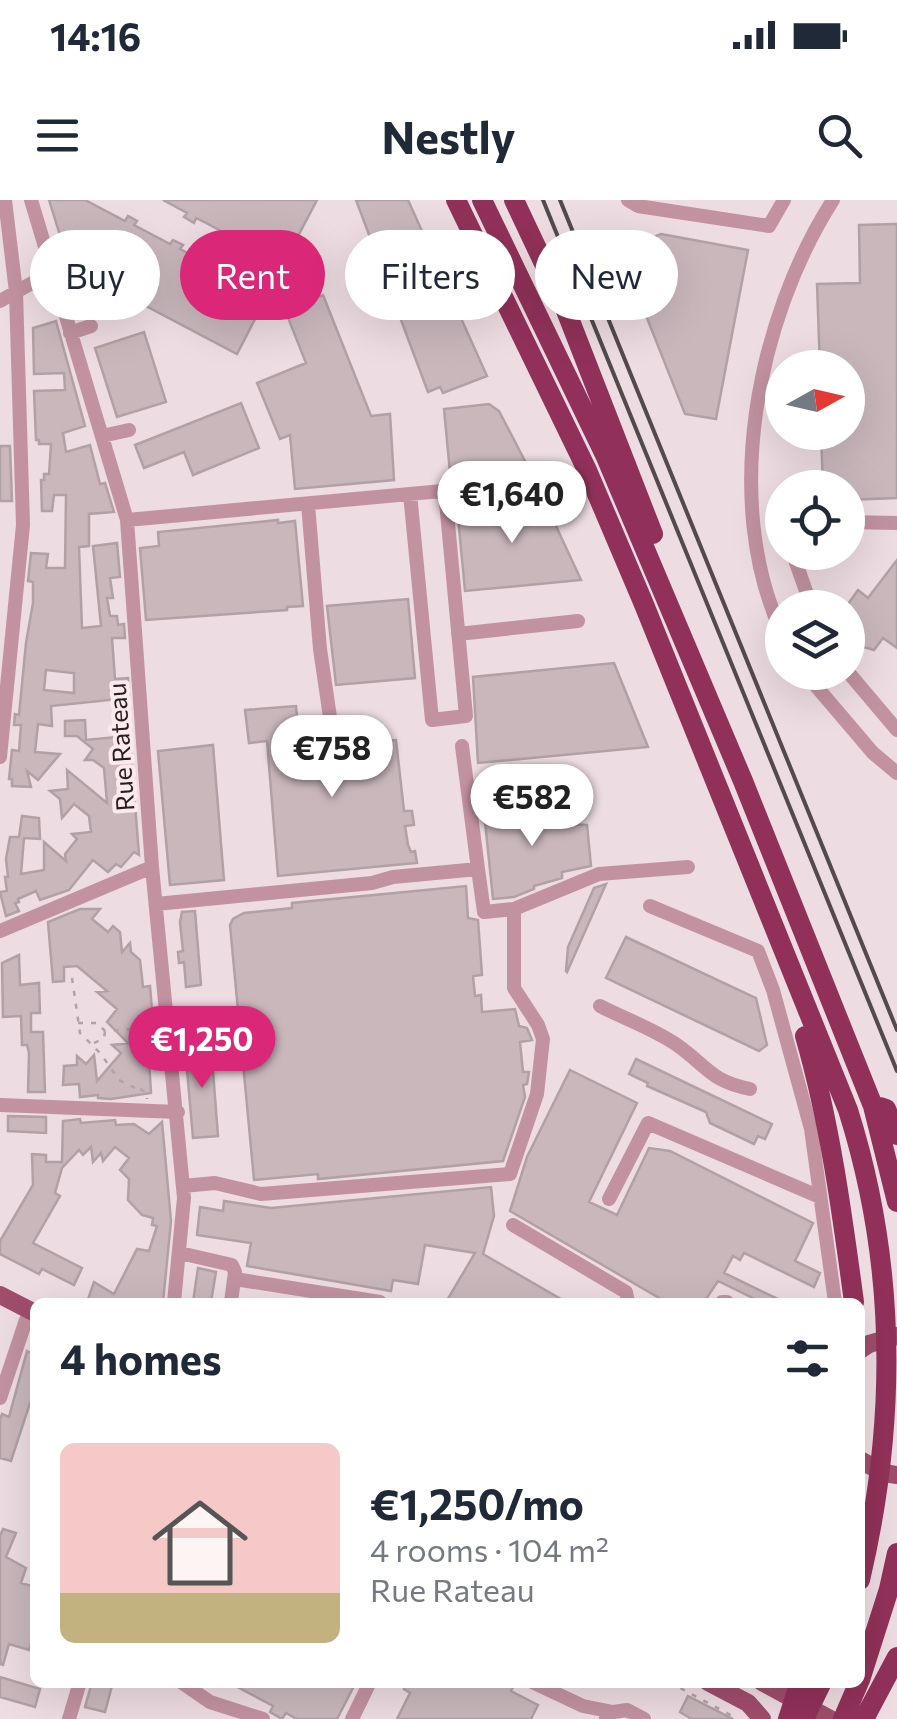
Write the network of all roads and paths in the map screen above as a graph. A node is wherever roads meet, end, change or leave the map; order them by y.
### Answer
1 (6, 200) edge
2 (30, 200) edge
3 (456, 200) edge
4 (482, 200) edge
5 (514, 200) edge
6 (628, 200) edge
7 (784, 200) edge
8 (833, 200) edge
9 (39, 230) edge
10 (7, 259) edge
11 (30, 284) edge
12 (16, 292) junction
13 (0, 301) edge
14 (66, 320) edge
15 (90, 326) dead end
16 (70, 333) junction
17 (130, 430) dead end
18 (102, 436) junction
19 (518, 484) dead end
20 (445, 491) junction
21 (410, 494) junction
22 (308, 504) junction
23 (126, 520) junction
24 (865, 522) edge
25 (897, 523) edge
26 (767, 590) edge
27 (8, 595) edge
28 (676, 620) junction
29 (578, 622) dead end
30 (458, 634) junction
31 (819, 690) edge
32 (863, 690) edge
33 (330, 717) dead end
34 (897, 730) edge
35 (462, 746) dead end
36 (0, 758) edge
37 (897, 773) edge
38 (152, 867) junction
39 (688, 867) dead end
40 (478, 869) junction
41 (156, 904) junction
42 (650, 906) dead end
43 (514, 909) junction
44 (0, 931) edge
45 (72, 978) dead end
46 (600, 1006) dead end
47 (808, 1016) junction
48 (78, 1023) junction
49 (132, 1030) dead end
50 (105, 1031) junction
51 (91, 1044) junction
52 (135, 1088) dead end
53 (750, 1088) dead end
54 (0, 1105) edge
55 (873, 1106) junction
56 (178, 1112) junction
57 (897, 1135) edge
58 (183, 1186) junction
59 (820, 1197) junction
60 (610, 1199) dead end
61 (897, 1202) edge
62 (512, 1226) dead end
63 (180, 1253) junction
64 (234, 1278) junction
65 (0, 1295) edge
66 (174, 1298) edge
67 (232, 1298) edge
68 (356, 1298) edge
69 (627, 1298) edge
70 (834, 1298) edge
71 (853, 1298) edge
72 (0, 1307) edge
73 (30, 1318) edge
74 (30, 1319) edge
75 (30, 1325) edge
76 (897, 1336) edge
77 (865, 1347) edge
78 (0, 1398) edge
79 (865, 1463) edge
80 (897, 1475) edge
81 (897, 1553) edge
82 (865, 1559) edge
83 (865, 1661) edge
84 (895, 1662) edge
85 (78, 1688) edge
86 (190, 1688) edge
87 (367, 1688) edge
88 (545, 1688) edge
89 (683, 1688) edge
90 (715, 1688) edge
91 (746, 1688) edge
92 (773, 1688) edge
93 (798, 1688) edge
94 (819, 1688) edge
95 (856, 1688) edge
96 (609, 1715) edge
97 (747, 1715) edge
98 (69, 1719) edge
99 (263, 1719) edge
100 (352, 1719) edge
101 (644, 1719) edge
102 (788, 1719) edge
103 (804, 1719) edge
104 (830, 1719) edge
105 (843, 1719) edge
106 (864, 1719) edge

1 - 10 street
2 - 9 street, Rue Rateau
3 - 47 highway
4 - 28 highway
5 - 28 highway
6 - 7 street
8 - 26 street
10 - 12 street
11 - 12 street
12 - 13 street
12 - 27 street
14 - 16 street, Rue Rateau
15 - 16 street
16 - 18 street, Rue Rateau
17 - 18 street
18 - 23 street, Rue Rateau
19 - 20 street
20 - 21 street
20 - 30 street
21 - 22 street
21 - 30 street
22 - 23 street
22 - 33 street
23 - 38 street, Rue Rateau
24 - 25 street
27 - 36 street
28 - 55 highway
29 - 30 street
31 - 37 street
32 - 34 street
35 - 40 street
38 - 41 street, Rue Rateau
38 - 44 street
39 - 43 street
40 - 41 street
40 - 43 street
41 - 56 street, Rue Rateau
42 - 59 street
43 - 58 street
45 - 48 path
46 - 53 street
47 - 71 highway
47 - 82 highway
48 - 50 path
48 - 51 path
49 - 50 path
50 - 51 path
51 - 52 path
54 - 56 street
55 - 57 highway
55 - 61 highway
56 - 58 street, Rue Rateau
58 - 63 street, Rue Rateau
59 - 60 street
59 - 70 street
62 - 69 street
63 - 64 street
63 - 66 street, Rue Rateau
64 - 67 street
64 - 68 street
65 - 73 main road
72 - 74 main road
75 - 78 street
76 - 77 main road
79 - 80 main road
81 - 83 highway
84 - 106 highway
85 - 98 street
86 - 99 street
87 - 100 street
88 - 96 street
89 - 97 path
90 - 97 main road
91 - 97 main road
92 - 104 main road
93 - 102 highway
94 - 103 highway
95 - 105 highway
96 - 101 street

